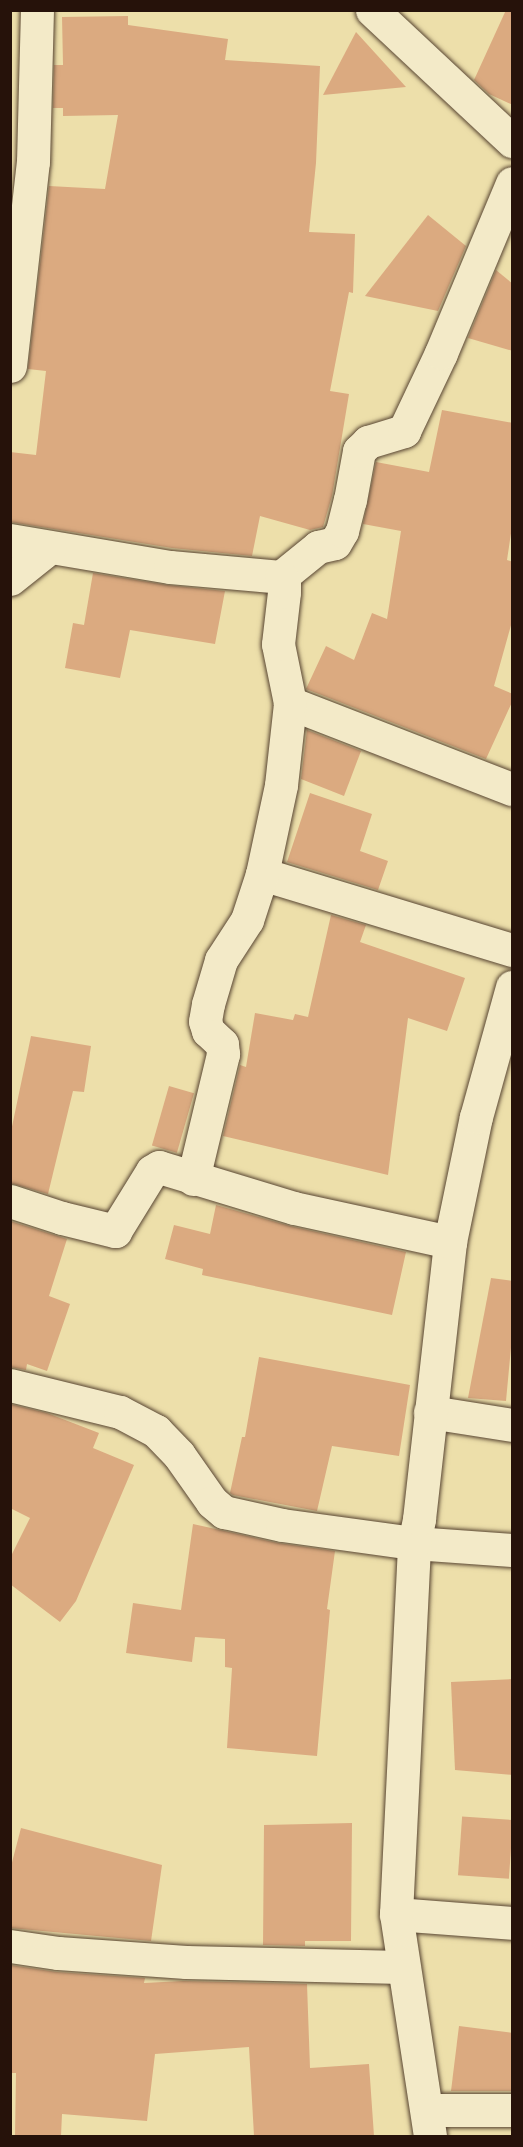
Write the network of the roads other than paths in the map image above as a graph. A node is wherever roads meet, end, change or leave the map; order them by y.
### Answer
1 (37, 10) edge
2 (372, 10) edge
3 (513, 141) edge
4 (513, 183) edge
5 (10, 366) edge
6 (10, 540) edge
7 (49, 548) junction
8 (281, 577) junction
9 (10, 579) edge
10 (290, 703) junction
11 (513, 789) edge
12 (262, 874) junction
13 (513, 950) edge
14 (513, 987) edge
15 (193, 1179) junction
16 (10, 1201) edge
17 (450, 1242) junction
18 (10, 1385) edge
19 (430, 1412) junction
20 (513, 1425) edge
21 (414, 1543) junction
22 (513, 1550) edge
23 (396, 1914) junction
24 (513, 1923) edge
25 (10, 1946) edge
26 (402, 1967) junction
27 (513, 2110) edge
28 (429, 2123) edge

1 - 5 street
2 - 3 street
4 - 8 street
6 - 7 street
7 - 8 street
7 - 9 street
8 - 10 street
10 - 11 street
10 - 12 street
12 - 13 street
12 - 15 street
14 - 17 street
15 - 16 street
15 - 17 street
17 - 19 street
18 - 21 street
19 - 20 street
19 - 21 street
21 - 22 street
21 - 23 street
23 - 24 street
23 - 26 street
25 - 26 street
26 - 28 street
27 - 28 street

